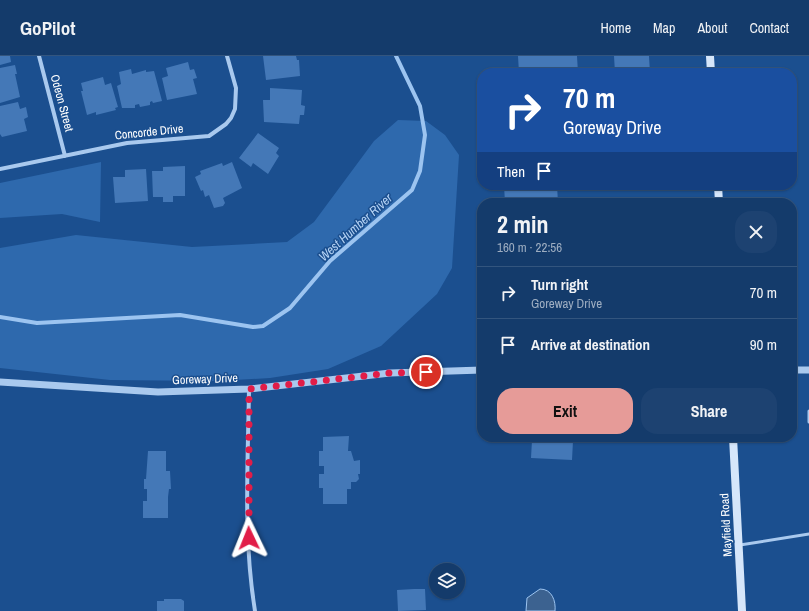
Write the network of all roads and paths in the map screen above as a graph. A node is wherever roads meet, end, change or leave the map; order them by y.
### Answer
1 (39, 56) edge
2 (227, 56) edge
3 (710, 56) edge
4 (711, 68) edge
5 (65, 156) junction
6 (0, 169) edge
7 (477, 370) edge
8 (797, 370) edge
9 (809, 370) edge
10 (0, 382) edge
11 (249, 389) junction
12 (809, 411) edge
13 (809, 422) edge
14 (733, 442) edge
15 (809, 534) edge
16 (738, 545) junction
17 (255, 611) edge
18 (742, 611) edge

1 - 5 street, Odeon Street
2 - 5 street, Concorde Drive
3 - 4 main road
5 - 6 street, Concorde Drive
7 - 11 street, Goreway Drive
8 - 9 street
10 - 11 street, Goreway Drive
11 - 17 street
12 - 13 lane
14 - 16 main road, Mayfield Road
15 - 16 lane
16 - 18 main road, Mayfield Road

